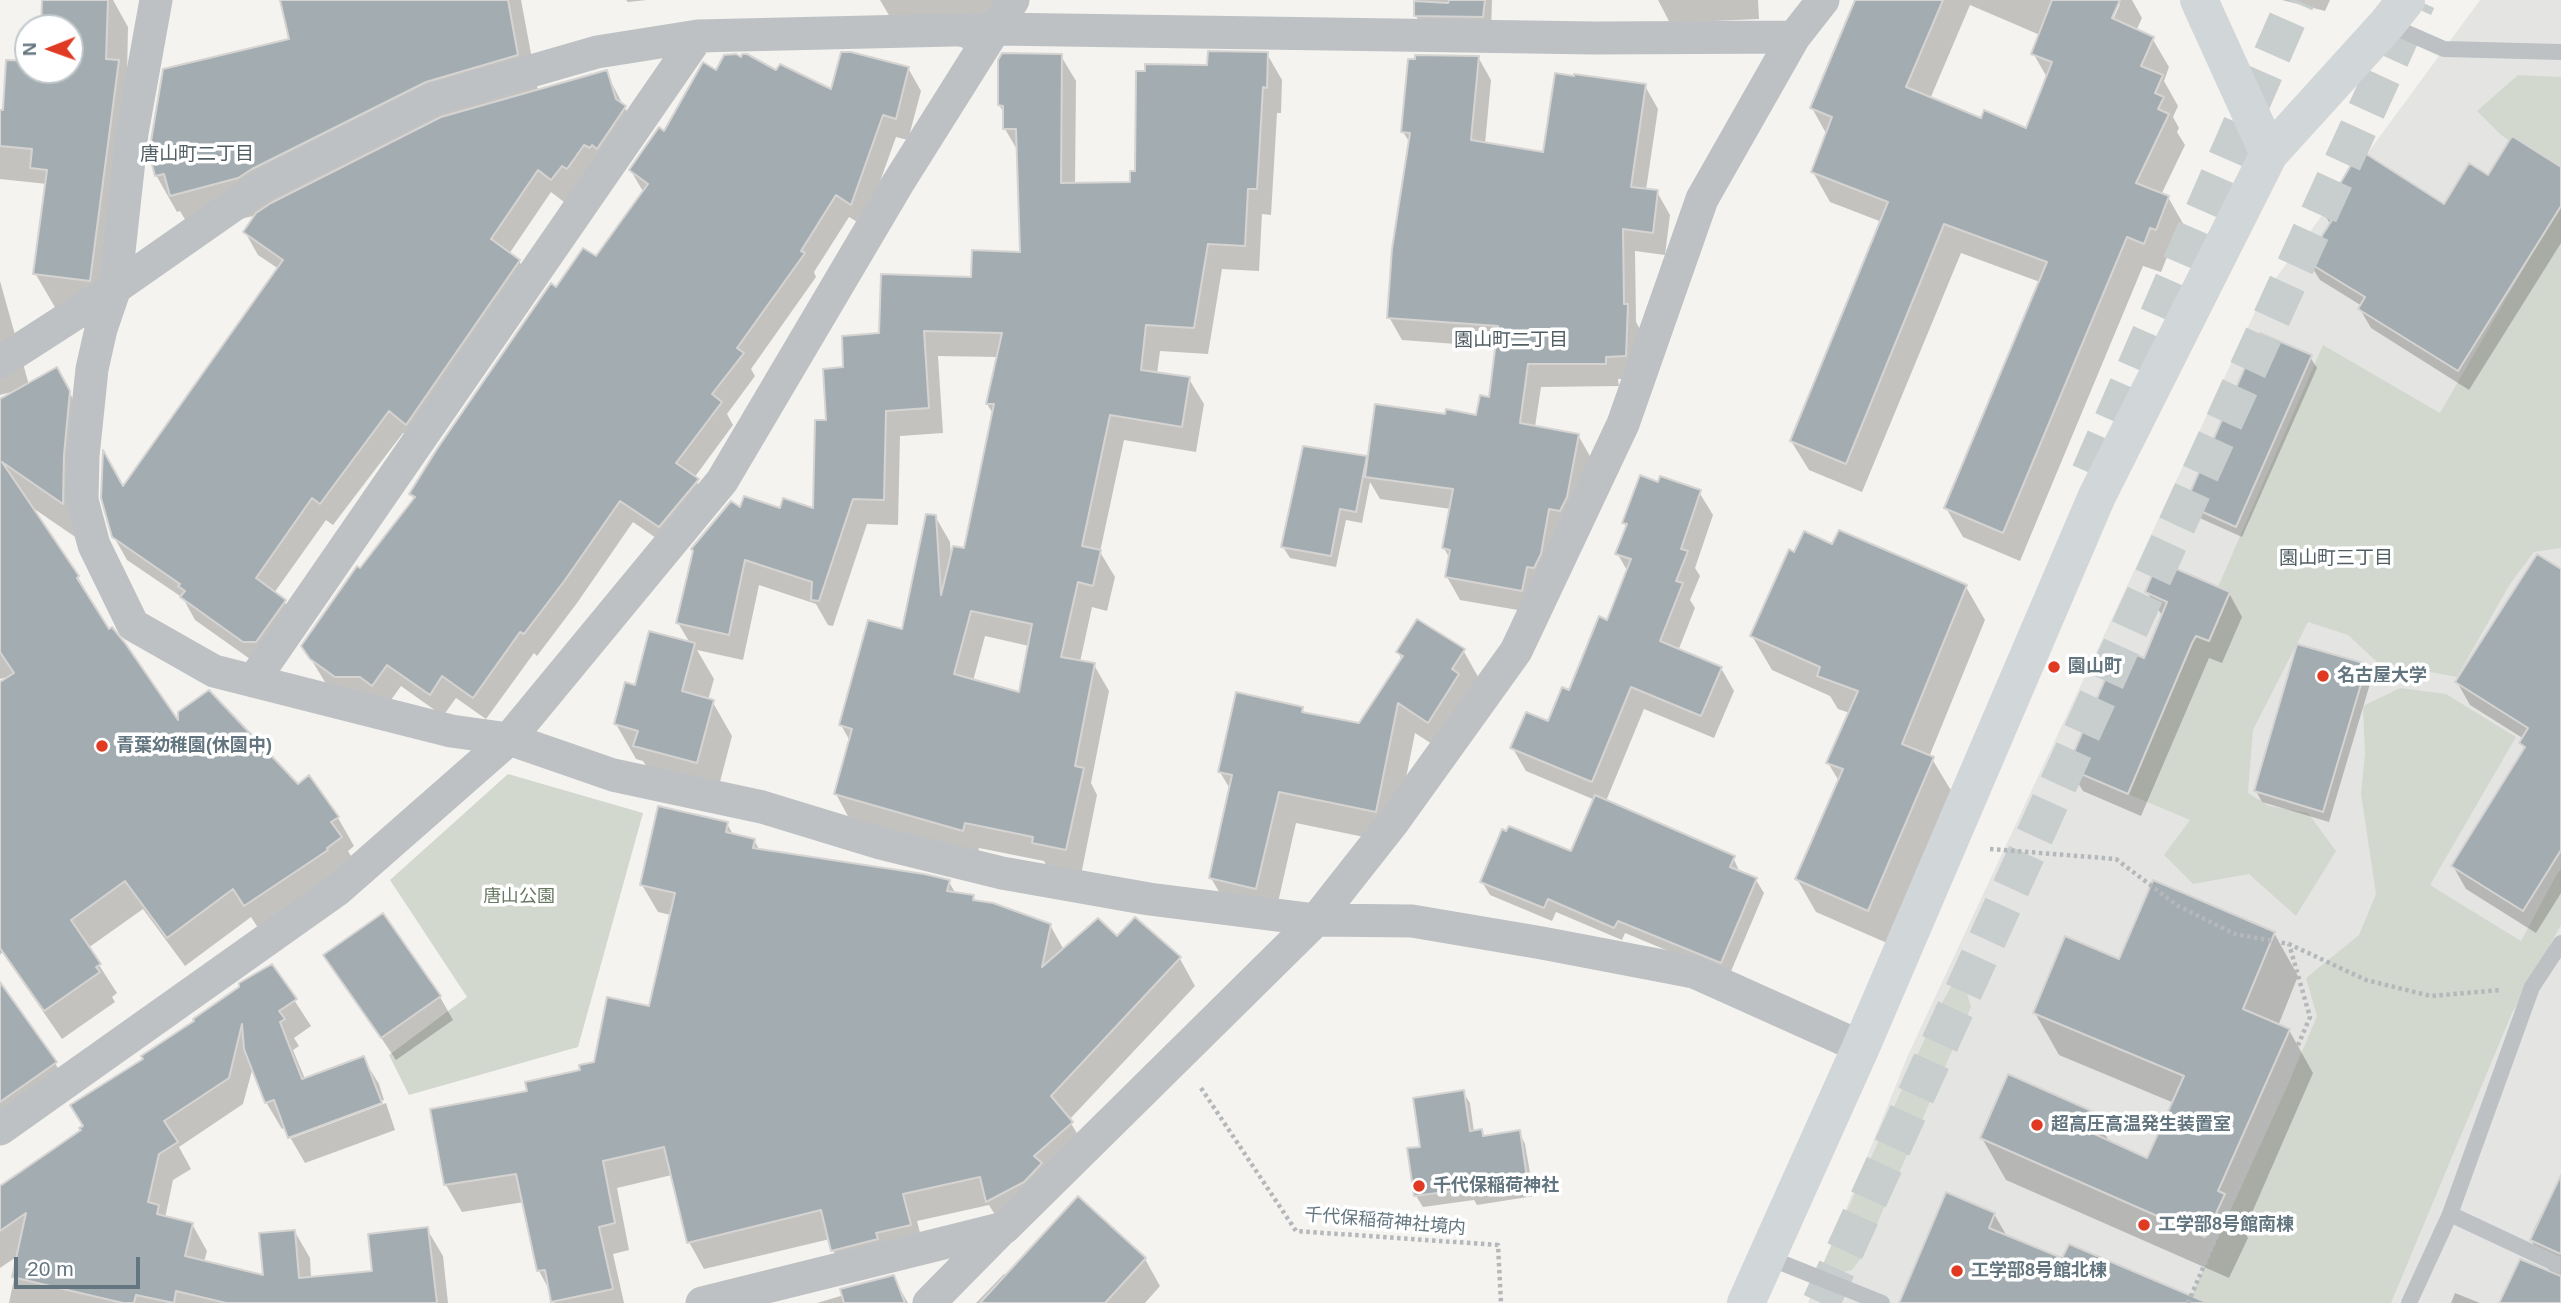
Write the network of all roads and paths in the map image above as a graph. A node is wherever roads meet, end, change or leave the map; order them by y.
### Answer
1 (156, 0) edge
2 (1013, 0) edge
3 (1823, 0) edge
4 (2199, 0) edge
5 (2397, 12) edge
6 (996, 29) junction
7 (698, 36) junction
8 (1794, 37) junction
9 (2561, 52) edge
10 (2269, 154) junction
11 (116, 288) junction
12 (0, 362) edge
13 (253, 681) junction
14 (509, 739) junction
15 (1979, 848) dead end
16 (1316, 920) junction
17 (2561, 943) edge
18 (2289, 944) junction
19 (2532, 987) junction
20 (1861, 1047) junction
21 (1179, 1055) junction
22 (0, 1129) edge
23 (2450, 1214) junction
24 (1004, 1227) junction
25 (1767, 1257) junction
26 (2561, 1266) edge
27 (702, 1303) edge
28 (929, 1303) edge
29 (1500, 1303) edge
30 (1746, 1303) edge
31 (1882, 1303) edge
32 (2188, 1303) edge
33 (2409, 1303) edge

1 - 11 street
2 - 6 street
3 - 8 street
4 - 10 street
5 - 9 lane
5 - 10 street
6 - 7 street
6 - 8 street
6 - 14 street
7 - 11 street
7 - 13 street
8 - 16 street
10 - 20 street
11 - 12 street
11 - 13 street
13 - 14 street
14 - 16 street
14 - 22 street
15 - 18 path
16 - 20 street
16 - 21 street
17 - 19 lane
18 - 19 path
18 - 32 path
19 - 23 lane
20 - 25 street
21 - 24 street
21 - 29 path, 千代保稲荷神社境内
23 - 26 lane
23 - 33 lane
24 - 27 street
24 - 28 street
25 - 30 street
25 - 31 lane

